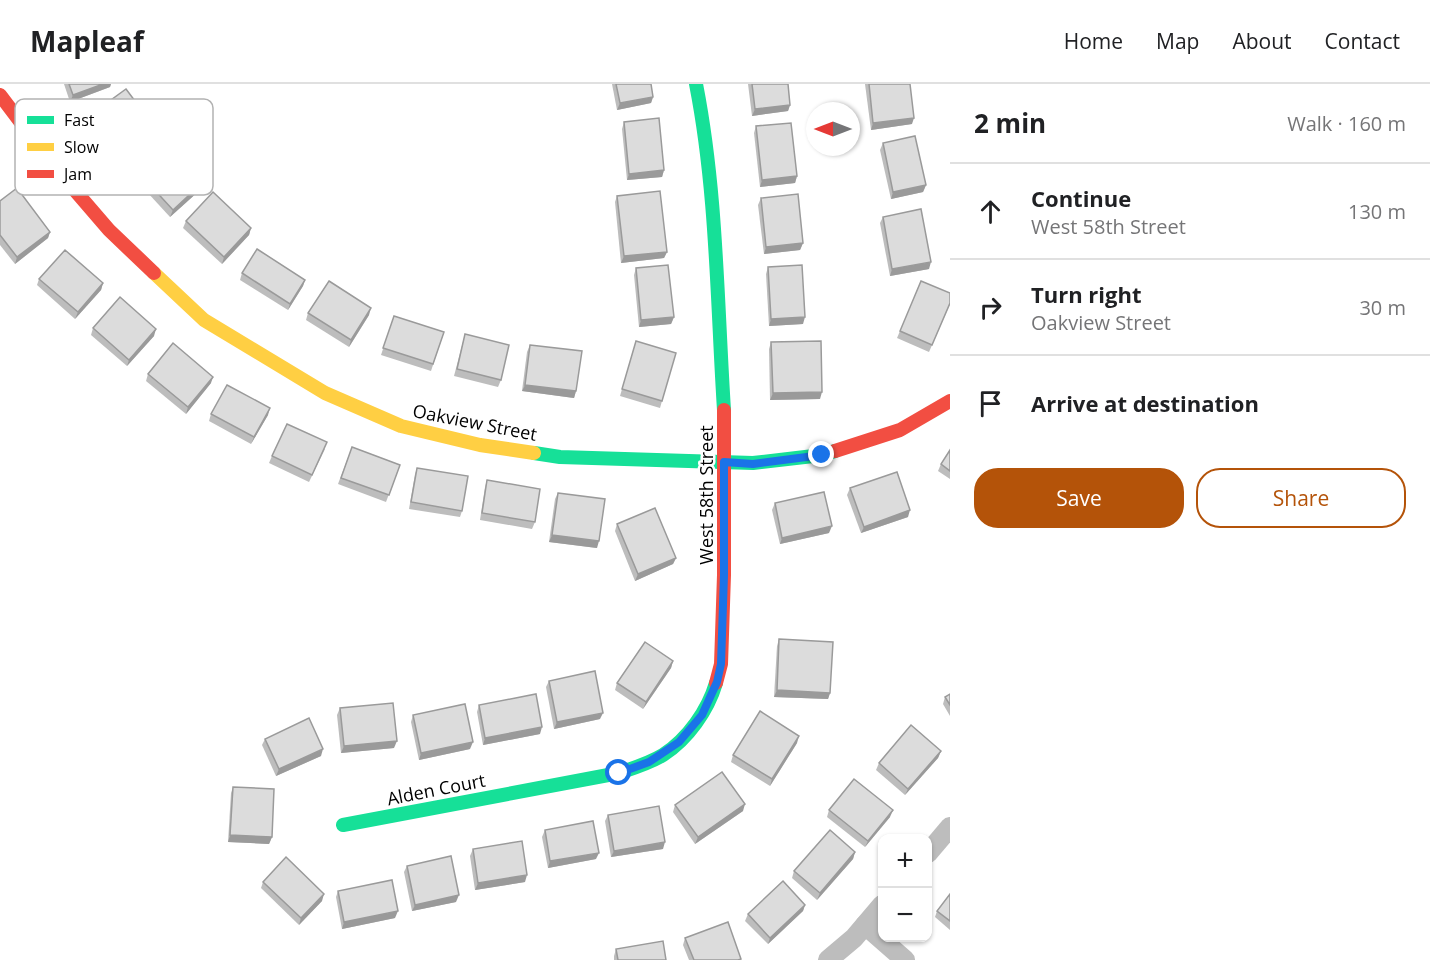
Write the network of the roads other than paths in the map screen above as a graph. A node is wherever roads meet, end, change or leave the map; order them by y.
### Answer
1 (696, 84) edge
2 (0, 95) edge
3 (15, 115) edge
4 (79, 195) edge
5 (950, 401) edge
6 (724, 462) junction
7 (536, 789) joint
8 (343, 825) dead end
9 (950, 827) edge
10 (932, 847) edge
11 (878, 910) edge
12 (865, 925) junction
13 (828, 960) edge
14 (905, 960) edge

1 - 6 street, West 58th Street
2 - 3 street, Oakview Street
4 - 6 street, Oakview Street
5 - 6 street, Oakview Street
6 - 7 street, West 58th Street
7 - 8 street, Alden Court
9 - 10 street
11 - 12 street
12 - 13 street
12 - 14 street

